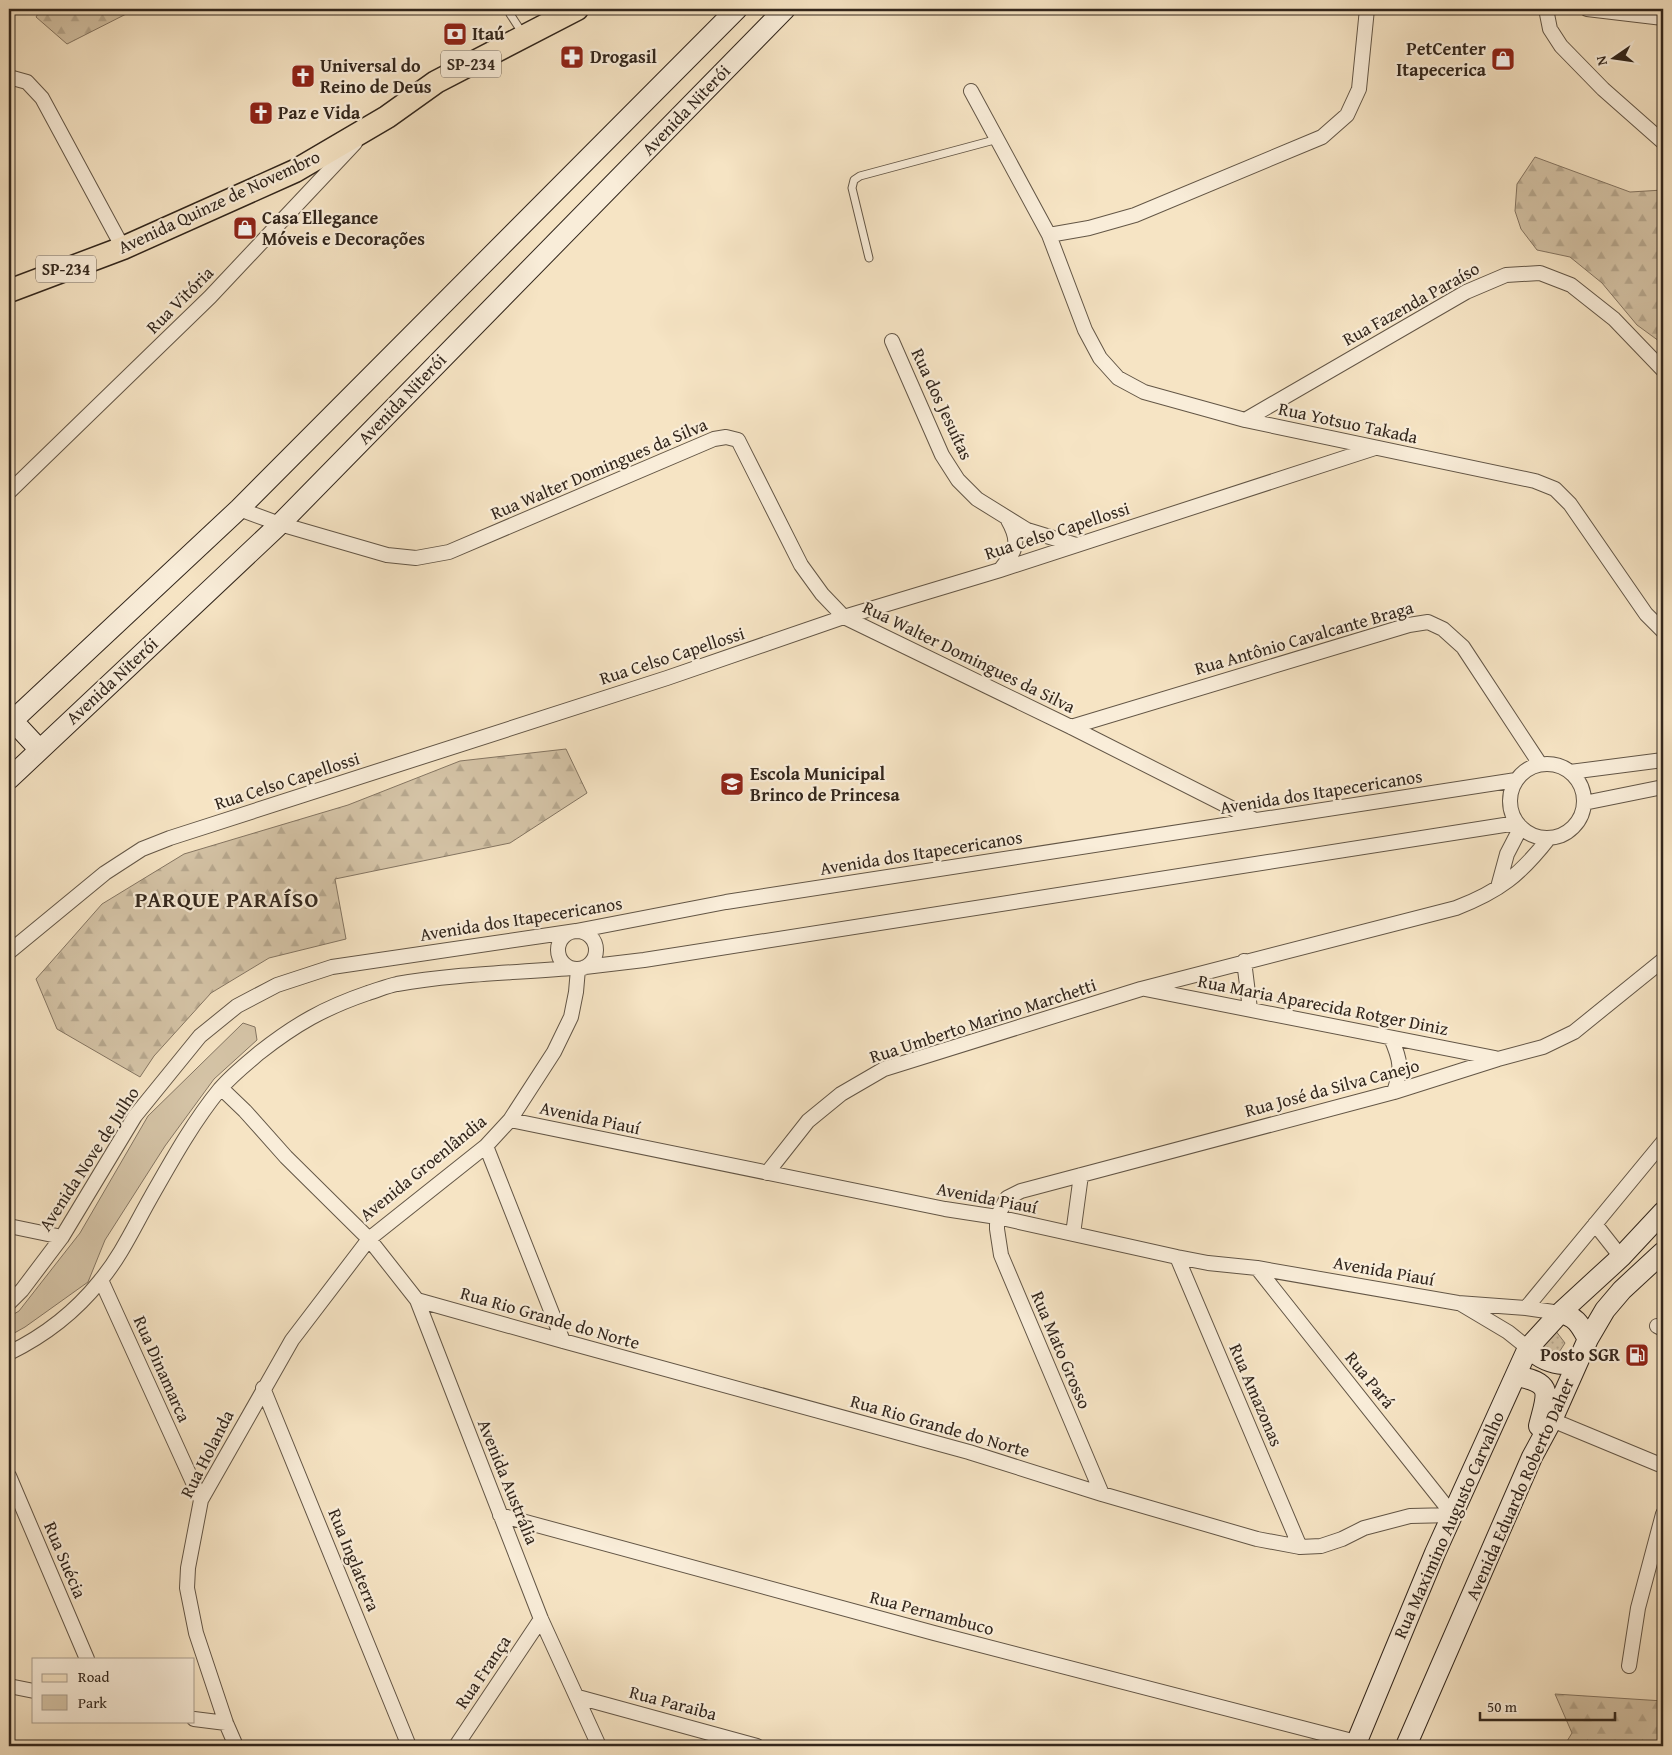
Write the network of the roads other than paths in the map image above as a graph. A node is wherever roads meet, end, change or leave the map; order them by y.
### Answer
1 (577, 9) edge
2 (737, 9) edge
3 (1367, 9) edge
4 (1546, 9) edge
5 (1587, 9) edge
6 (781, 10) edge
7 (510, 14) dead end
8 (1663, 18) edge
9 (524, 36) junction
10 (9, 77) edge
11 (971, 91) dead end
12 (370, 127) junction
13 (998, 139) junction
14 (1663, 142) edge
15 (1049, 235) junction
16 (123, 248) junction
17 (869, 258) dead end
18 (9, 291) edge
19 (892, 341) dead end
20 (1663, 370) edge
21 (1245, 420) junction
22 (1375, 448) junction
23 (9, 492) edge
24 (239, 509) junction
25 (1008, 520) junction
26 (280, 524) junction
27 (1076, 545) junction
28 (1000, 570) junction
29 (844, 618) junction
30 (1663, 631) edge
31 (11, 722) edge
32 (1071, 726) junction
33 (39, 749) junction
34 (1663, 760) edge
35 (1540, 764) junction
36 (1570, 772) junction
37 (9, 779) edge
38 (1516, 780) junction
39 (1663, 787) edge
40 (1584, 803) junction
41 (1255, 820) junction
42 (1519, 825) junction
43 (1549, 838) junction
44 (1498, 887) junction
45 (576, 931) junction
46 (9, 952) edge
47 (1663, 960) edge
48 (1244, 961) junction
49 (332, 967) joint
50 (578, 968) junction
51 (1141, 989) junction
52 (1250, 1009) junction
53 (1391, 1038) junction
54 (1498, 1059) junction
55 (221, 1088) junction
56 (1394, 1092) junction
57 (510, 1120) junction
58 (1663, 1142) edge
59 (486, 1146) junction
60 (767, 1173) junction
61 (1081, 1175) junction
62 (1663, 1212) edge
63 (998, 1217) junction
64 (1595, 1224) junction
65 (9, 1226) edge
66 (1073, 1234) junction
67 (62, 1237) junction
68 (370, 1239) junction
69 (1663, 1252) edge
70 (1621, 1256) junction
71 (1177, 1258) junction
72 (1257, 1268) junction
73 (101, 1280) junction
74 (417, 1300) junction
75 (9, 1303) edge
76 (1458, 1303) junction
77 (1526, 1308) junction
78 (1560, 1313) junction
79 (1588, 1339) junction
80 (563, 1342) junction
81 (1528, 1348) junction
82 (9, 1353) edge
83 (1576, 1364) junction
84 (1516, 1376) junction
85 (264, 1388) junction
86 (1552, 1420) junction
87 (1532, 1457) junction
88 (1663, 1466) edge
89 (9, 1476) edge
90 (1102, 1494) junction
91 (201, 1500) junction
92 (1663, 1514) edge
93 (500, 1515) junction
94 (1453, 1515) junction
95 (1300, 1547) junction
96 (541, 1619) junction
97 (87, 1658) edge
98 (1629, 1666) dead end
99 (9, 1686) edge
100 (32, 1691) edge
101 (578, 1697) junction
102 (195, 1719) edge
103 (226, 1723) junction
104 (1356, 1744) edge
105 (236, 1746) edge
106 (409, 1746) edge
107 (456, 1746) edge
108 (599, 1746) edge
109 (757, 1746) edge
110 (1406, 1746) edge

1 - 9 main road, Avenida Quinze de Novembro / SP-234
2 - 24 main road, Avenida Niterói
3 - 15 street
4 - 14 street
5 - 8 street
6 - 26 main road, Avenida Niterói
7 - 9 lane
9 - 12 main road, Avenida Quinze de Novembro / SP-234
10 - 16 street
11 - 13 street, Rua Yotsuo Takada
12 - 16 main road, Avenida Quinze de Novembro / SP-234
12 - 23 street, Rua Vitória
13 - 15 street, Rua Yotsuo Takada
13 - 17 lane
15 - 21 street, Rua Yotsuo Takada
16 - 18 main road, Avenida Quinze de Novembro / SP-234
19 - 25 street, Rua dos Jesuítas
20 - 21 street, Rua Fazenda Paraíso
21 - 22 street, Rua Yotsuo Takada
22 - 27 street, Rua Celso Capellossi
22 - 30 street, Rua Yotsuo Takada
24 - 26 street, Rua Walter Domingues da Silva
24 - 31 main road, Avenida Niterói
25 - 27 street, Rua dos Jesuítas
25 - 28 street
26 - 29 street, Rua Walter Domingues da Silva
26 - 33 main road, Avenida Niterói
27 - 28 street, Rua Celso Capellossi
28 - 29 street, Rua Celso Capellossi
29 - 32 street, Rua Walter Domingues da Silva
29 - 46 street, Rua Celso Capellossi
31 - 33 main road
32 - 35 street, Rua Antônio Cavalcante Braga
32 - 41 street, Rua Walter Domingues da Silva
33 - 37 main road, Avenida Niterói
34 - 36 street
35 - 36 street
35 - 38 street
36 - 40 street
38 - 41 street, Avenida dos Itapecericanos
38 - 42 street
39 - 40 street
40 - 43 street
41 - 45 street, Avenida dos Itapecericanos
42 - 43 street
42 - 44 street
42 - 50 street
43 - 44 street, Rua Umberto Marino Marchetti
44 - 48 street, Rua Umberto Marino Marchetti
45 - 49 street, Avenida dos Itapecericanos
45 - 50 street
45 - 50 street
47 - 54 street, Rua José da Silva Canejo
48 - 51 street, Rua Umberto Marino Marchetti
48 - 52 street
49 - 67 street, Avenida Nove de Julho
50 - 55 street
50 - 57 street, Avenida Groenlândia
51 - 52 street, Rua Maria Aparecida Rotger Diniz
51 - 60 street, Rua Umberto Marino Marchetti
52 - 53 street, Rua Maria Aparecida Rotger Diniz
53 - 54 street, Rua Maria Aparecida Rotger Diniz
53 - 56 street
54 - 56 street, Rua José da Silva Canejo
55 - 68 street, Avenida Groenlândia
55 - 73 street
56 - 61 street, Rua José da Silva Canejo
57 - 59 street, Avenida Groenlândia
57 - 60 street, Avenida Piauí
58 - 64 street
59 - 68 street, Avenida Groenlândia
59 - 80 street
60 - 63 street, Avenida Piauí
61 - 63 street, Rua José da Silva Canejo
61 - 66 street
62 - 70 main road
63 - 66 street, Avenida Piauí
63 - 90 street, Rua Mato Grosso
64 - 70 street
64 - 77 street
65 - 67 street
66 - 71 street, Avenida Piauí
67 - 75 street, Avenida Nove de Julho
68 - 74 street, Avenida Austrália
68 - 85 street, Rua Holanda
69 - 79 main road, Avenida Eduardo Roberto Daher
70 - 78 main road
71 - 72 street, Avenida Piauí
71 - 95 street, Rua Amazonas
72 - 76 street, Avenida Piauí
72 - 94 street, Rua Pará
73 - 82 street
73 - 91 street, Rua Dinamarca
74 - 80 street, Rua Rio Grande do Norte
74 - 93 street, Avenida Austrália
76 - 77 street, Avenida Piauí
76 - 81 street, Avenida Piauí
77 - 78 street, Avenida Piauí
78 - 79 main road
78 - 81 main road, Rua Maximino Augusto Carvalho
79 - 83 main road, Avenida Eduardo Roberto Daher
80 - 90 street, Rua Rio Grande do Norte
81 - 83 main road
81 - 84 main road, Rua Maximino Augusto Carvalho
83 - 86 main road, Avenida Eduardo Roberto Daher
84 - 87 main road
84 - 94 main road, Rua Maximino Augusto Carvalho
85 - 91 street, Rua Holanda
85 - 106 street, Rua Inglaterra
86 - 87 main road, Avenida Eduardo Roberto Daher
86 - 88 street
87 - 110 main road, Avenida Eduardo Roberto Daher
89 - 97 street, Rua Suécia
90 - 95 street, Rua Rio Grande do Norte
91 - 103 street, Rua Holanda
92 - 98 street
93 - 96 street, Avenida Austrália
93 - 104 street, Rua Pernambuco
94 - 95 street, Rua Rio Grande do Norte
94 - 104 main road, Rua Maximino Augusto Carvalho
96 - 101 street, Avenida Austrália
96 - 107 street, Rua França
99 - 100 street
101 - 108 street, Avenida Austrália
101 - 109 street, Rua Paraiba
102 - 103 street
103 - 105 street, Rua Holanda

